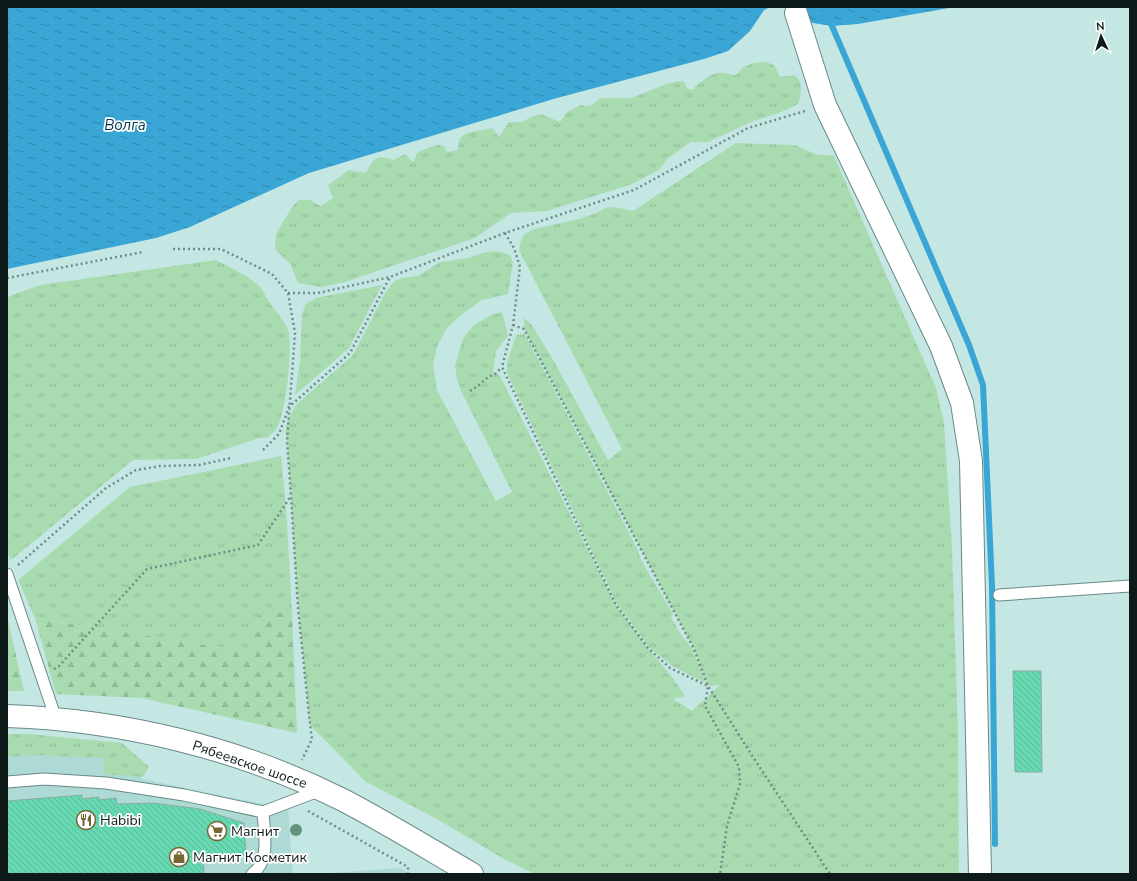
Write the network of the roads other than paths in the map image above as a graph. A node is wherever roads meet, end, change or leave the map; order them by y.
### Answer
1 (796, 13) dead end
2 (7, 574) edge
3 (1130, 586) edge
4 (1000, 596) dead end
5 (7, 716) edge
6 (56, 719) junction
7 (7, 782) edge
8 (322, 790) junction
9 (263, 812) junction
10 (252, 874) edge
11 (472, 874) edge
12 (980, 874) edge

1 - 12 street
2 - 6 lane
3 - 4 lane
5 - 6 street, Рябеевское шоссе
6 - 8 street, Рябеевское шоссе
7 - 9 lane
8 - 9 lane
8 - 11 street, Рябеевское шоссе
9 - 10 lane

